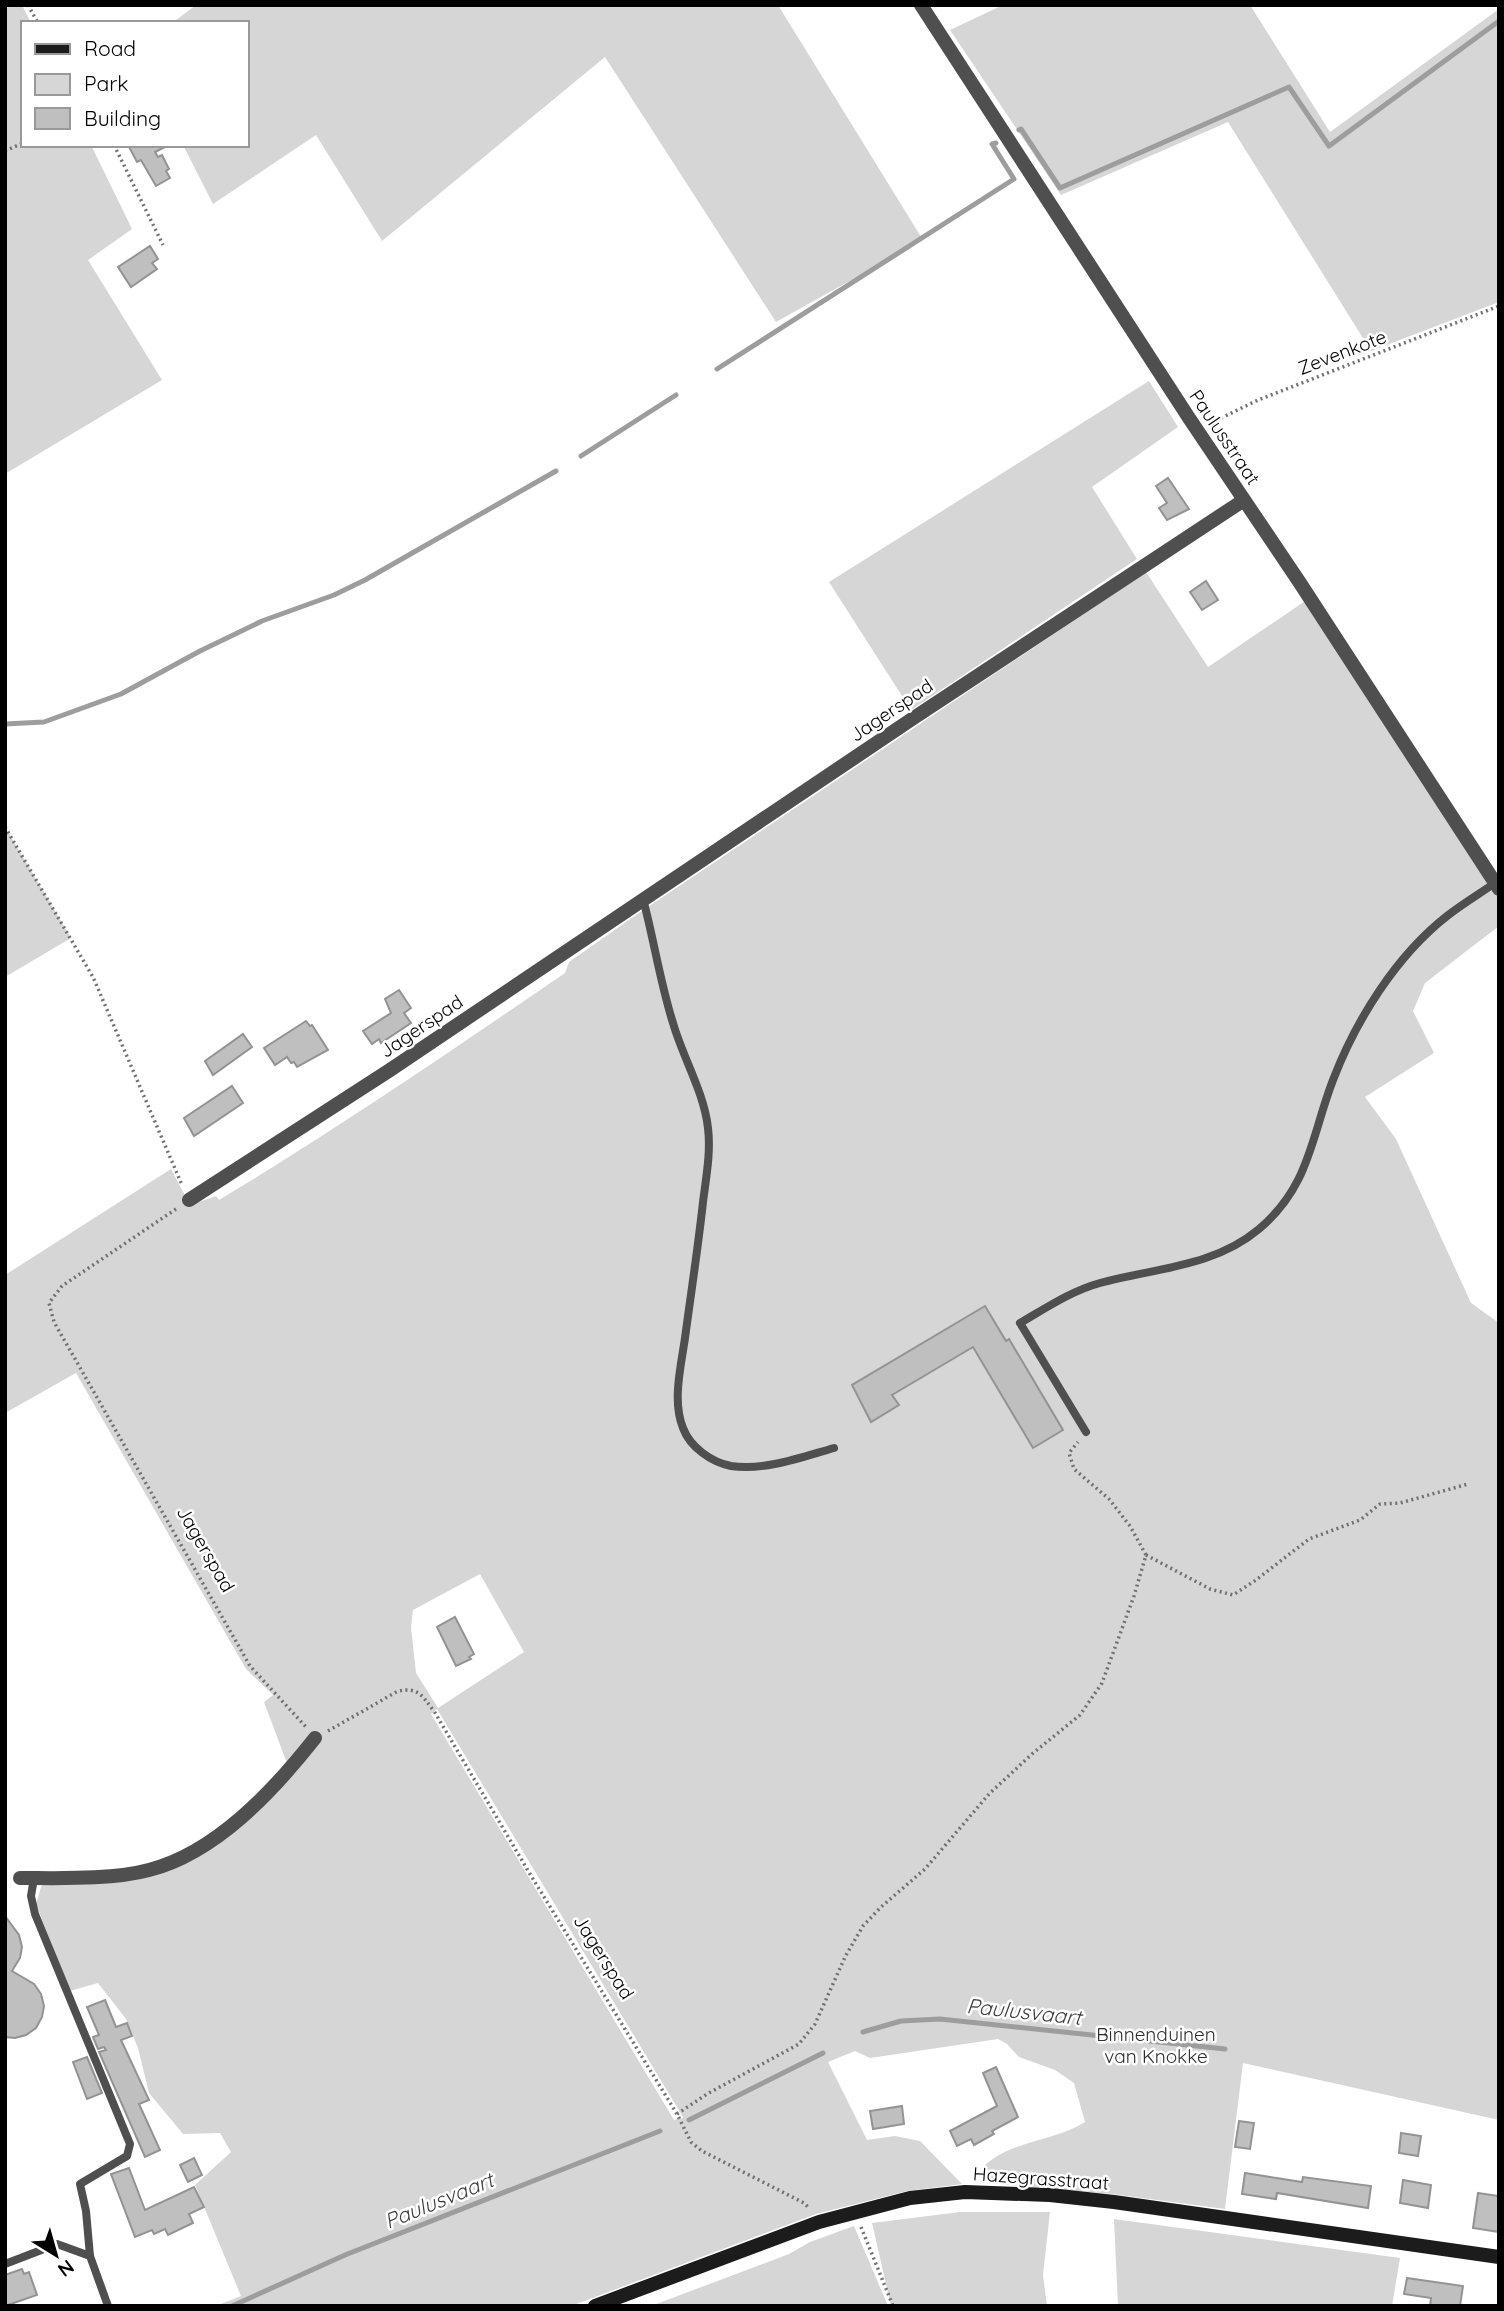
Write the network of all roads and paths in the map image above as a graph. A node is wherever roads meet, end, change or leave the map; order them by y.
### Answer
1 (28, 5) edge
2 (922, 5) edge
3 (37, 21) edge
4 (21, 144) edge
5 (115, 147) edge
6 (5, 151) edge
7 (163, 245) dead end
8 (1499, 306) edge
9 (1198, 431) junction
10 (1244, 500) junction
11 (5, 827) edge
12 (1497, 886) edge
13 (643, 899) junction
14 (188, 1200) junction
15 (1086, 1432) joint
16 (834, 1448) dead end
17 (1468, 1484) dead end
18 (1146, 1555) junction
19 (315, 1738) junction
20 (27, 1878) joint
21 (677, 2114) junction
22 (857, 2210) junction
23 (819, 2222) junction
24 (90, 2256) junction
25 (1499, 2258) edge
26 (5, 2264) edge
27 (108, 2306) edge
28 (595, 2306) edge
29 (893, 2306) edge

1 - 3 path
2 - 9 street, Paulusstraat
4 - 6 path
5 - 7 path
8 - 9 path, Zevenkote
9 - 10 street, Paulusstraat
10 - 12 street, Paulusstraat
10 - 13 street, Jagerspad
11 - 14 path
12 - 15 lane
13 - 14 street, Jagerspad
13 - 16 lane
14 - 19 path, Jagerspad
15 - 18 path
17 - 18 path
18 - 21 path
19 - 20 street
19 - 21 path, Jagerspad
20 - 24 lane
21 - 23 path, Jagerspad
22 - 23 street, Hazegrasstraat
22 - 25 street, Hazegrasstraat
22 - 29 path
23 - 28 street, Hazegrasstraat
24 - 26 lane
24 - 27 lane

